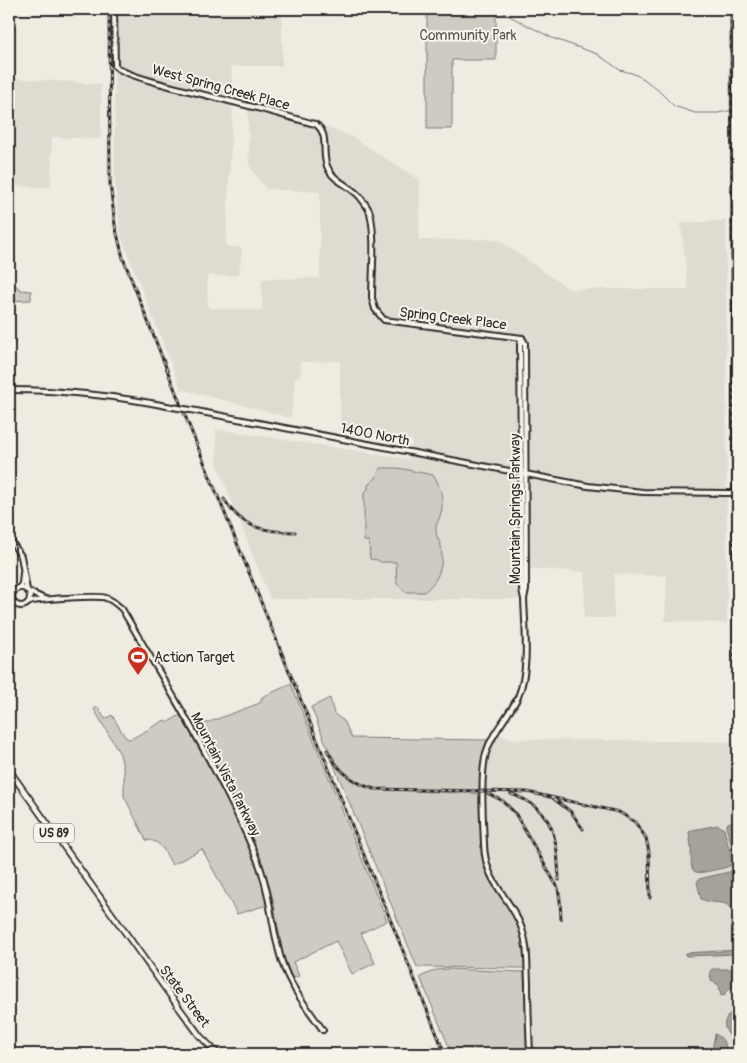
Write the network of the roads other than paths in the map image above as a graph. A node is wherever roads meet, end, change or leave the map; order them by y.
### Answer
1 (114, 9) edge
2 (322, 129) joint
3 (522, 338) joint
4 (9, 390) edge
5 (523, 474) junction
6 (738, 493) edge
7 (9, 538) edge
8 (24, 571) junction
9 (19, 588) junction
10 (28, 591) junction
11 (9, 592) edge
12 (14, 592) junction
13 (11, 599) edge
14 (45, 599) junction
15 (28, 603) junction
16 (9, 770) edge
17 (323, 1030) dead end
18 (218, 1054) edge
19 (530, 1054) edge

1 - 2 street, West Spring Creek Place
2 - 3 street, Spring Creek Place
3 - 5 street, Mountain Springs Parkway
4 - 5 street, 1400 North, bridge
5 - 6 street, 1400 North, bridge
5 - 19 street, Mountain Springs Parkway
7 - 8 street
8 - 9 street
8 - 10 street
9 - 10 street
9 - 12 street
10 - 14 street, Mountain Vista Parkway
10 - 15 street
11 - 12 street
12 - 13 street
13 - 15 street
14 - 15 street, Mountain Vista Parkway
14 - 17 street, Mountain Vista Parkway
16 - 18 main road, State Street / US 89

